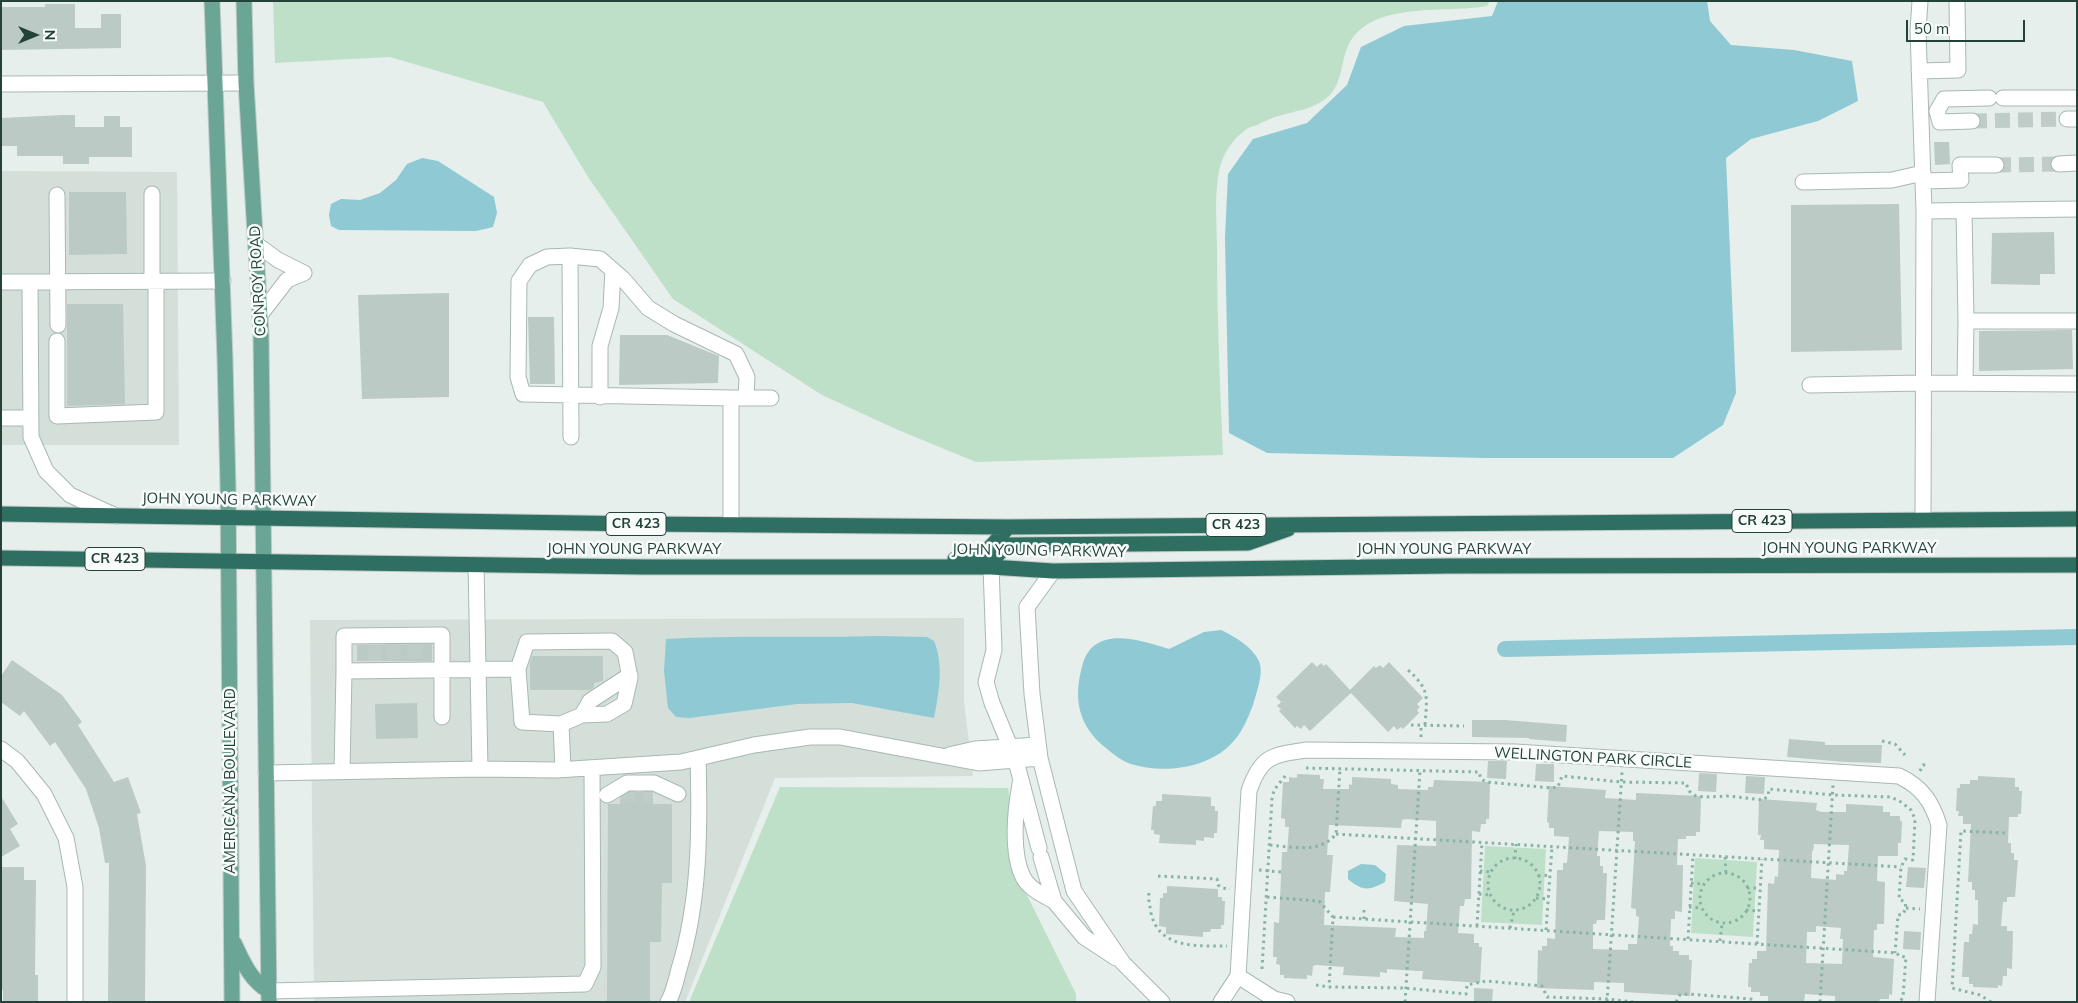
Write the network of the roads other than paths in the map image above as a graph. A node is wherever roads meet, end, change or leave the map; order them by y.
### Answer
1 (212, 1) edge
2 (244, 1) edge
3 (1920, 1) edge
4 (1957, 1) edge
5 (1919, 71) junction
6 (214, 83) junction
7 (246, 83) junction
8 (1, 84) edge
9 (2077, 98) edge
10 (1972, 121) tunnel mouth
11 (2077, 163) edge
12 (2059, 164) tunnel mouth
13 (1996, 165) tunnel mouth
14 (1923, 177) junction
15 (1803, 182) dead end
16 (152, 194) dead end
17 (57, 195) dead end
18 (2077, 209) edge
19 (1924, 211) junction
20 (1964, 211) junction
21 (256, 244) junction
22 (570, 256) junction
23 (613, 270) junction
24 (154, 281) junction
25 (223, 281) junction
26 (1, 282) edge
27 (30, 282) junction
28 (58, 282) junction
29 (260, 315) junction
30 (1966, 321) junction
31 (2077, 321) edge
32 (58, 325) dead end
33 (57, 341) dead end
34 (1923, 383) junction
35 (1965, 383) junction
36 (1810, 384) dead end
37 (2077, 384) edge
38 (570, 396) junction
39 (600, 397) junction
40 (738, 398) junction
41 (771, 398) dead end
42 (1, 418) edge
43 (30, 418) junction
44 (571, 437) dead end
45 (1, 514) edge
46 (116, 516) junction
47 (228, 518) junction
48 (264, 518) junction
49 (2077, 519) edge
50 (1923, 520) junction
51 (731, 525) junction
52 (1300, 525) junction
53 (1008, 527) junction
54 (1, 558) edge
55 (229, 561) junction
56 (264, 562) junction
57 (476, 565) junction
58 (2077, 565) edge
59 (914, 567) junction
60 (991, 568) junction
61 (1053, 571) junction
62 (518, 669) junction
63 (442, 670) junction
64 (477, 670) junction
65 (344, 671) junction
66 (630, 674) junction
67 (582, 715) junction
68 (442, 717) dead end
69 (561, 724) junction
70 (1009, 745) junction
71 (1, 749) edge
72 (1039, 752) junction
73 (942, 757) junction
74 (698, 758) junction
75 (1016, 761) junction
76 (592, 768) junction
77 (480, 769) junction
78 (563, 769) junction
79 (342, 772) junction
80 (266, 773) junction
81 (1021, 778) junction
82 (678, 794) junction
83 (699, 794) junction
84 (607, 795) junction
85 (653, 795) tunnel mouth
86 (1069, 874) junction
87 (1049, 885) junction
88 (1054, 901) junction
89 (231, 937) junction
90 (1123, 963) junction
91 (1238, 976) junction
92 (269, 996) edge
93 (1278, 1001) edge
94 (75, 1002) edge
95 (232, 1002) edge
96 (668, 1002) edge
97 (1162, 1002) edge
98 (1221, 1002) edge
99 (1927, 1002) edge

1 - 6 main road
2 - 7 main road, CONROY ROAD
3 - 5 street
4 - 5 street
5 - 14 street
6 - 7 street
6 - 8 street
6 - 25 main road
7 - 21 main road, CONROY ROAD
9 - 10 street
11 - 12 street
13 - 14 street
14 - 15 street
14 - 19 street
16 - 24 street
17 - 28 street
18 - 20 street
19 - 20 street
19 - 34 street
20 - 30 street
21 - 29 main road, CONROY ROAD
21 - 29 street
22 - 23 street
22 - 38 street
22 - 38 street
23 - 39 street
23 - 40 street
24 - 25 street
24 - 28 street
24 - 33 street
25 - 47 main road
26 - 27 street
27 - 28 street
27 - 43 street
28 - 32 street
29 - 48 main road, CONROY ROAD
30 - 31 street
30 - 35 street
34 - 35 street
34 - 36 street
34 - 50 street
35 - 37 street
38 - 39 street
38 - 44 street
39 - 40 street
40 - 41 street
40 - 51 street
42 - 43 street
43 - 46 street
45 - 46 highway, JOHN YOUNG PARKWAY / CR 423
46 - 47 highway, JOHN YOUNG PARKWAY / CR 423
47 - 48 highway, JOHN YOUNG PARKWAY / CR 423
47 - 55 main road
48 - 51 highway, JOHN YOUNG PARKWAY / CR 423
48 - 56 main road, CONROY ROAD
49 - 50 highway, JOHN YOUNG PARKWAY / CR 423
50 - 52 highway, JOHN YOUNG PARKWAY / CR 423
51 - 53 highway, JOHN YOUNG PARKWAY / CR 423
52 - 53 highway, JOHN YOUNG PARKWAY / CR 423
52 - 60 highway
53 - 59 highway
54 - 55 highway, JOHN YOUNG PARKWAY / CR 423
55 - 56 highway, JOHN YOUNG PARKWAY / CR 423
55 - 89 main road, AMERICANA BOULEVARD
56 - 57 highway, JOHN YOUNG PARKWAY / CR 423
56 - 80 main road
57 - 59 highway, JOHN YOUNG PARKWAY / CR 423
57 - 64 street
58 - 61 highway, JOHN YOUNG PARKWAY / CR 423
59 - 60 highway, JOHN YOUNG PARKWAY / CR 423
60 - 61 highway, JOHN YOUNG PARKWAY / CR 423
60 - 70 street
61 - 72 street
62 - 64 street
62 - 66 street
62 - 69 street
63 - 64 street
63 - 65 street
63 - 65 street
63 - 68 street
64 - 77 street
65 - 79 street
66 - 67 street
66 - 67 street
67 - 69 street
69 - 78 street
70 - 72 street
70 - 73 street
70 - 75 street
71 - 94 street
72 - 75 street
72 - 86 street
73 - 74 street
73 - 75 street
74 - 76 street
74 - 83 street
75 - 81 street
76 - 78 street
76 - 84 street
77 - 78 street
77 - 79 street
79 - 80 street
80 - 92 main road
81 - 87 street
81 - 88 street
82 - 83 street
82 - 84 street
82 - 85 street
83 - 96 street
84 - 92 street
86 - 87 street
86 - 90 street
87 - 88 street
88 - 90 street
89 - 92 main road
89 - 95 main road, AMERICANA BOULEVARD
90 - 97 street
91 - 93 street
91 - 98 street, WELLINGTON PARK CIRCLE
91 - 99 street, WELLINGTON PARK CIRCLE

